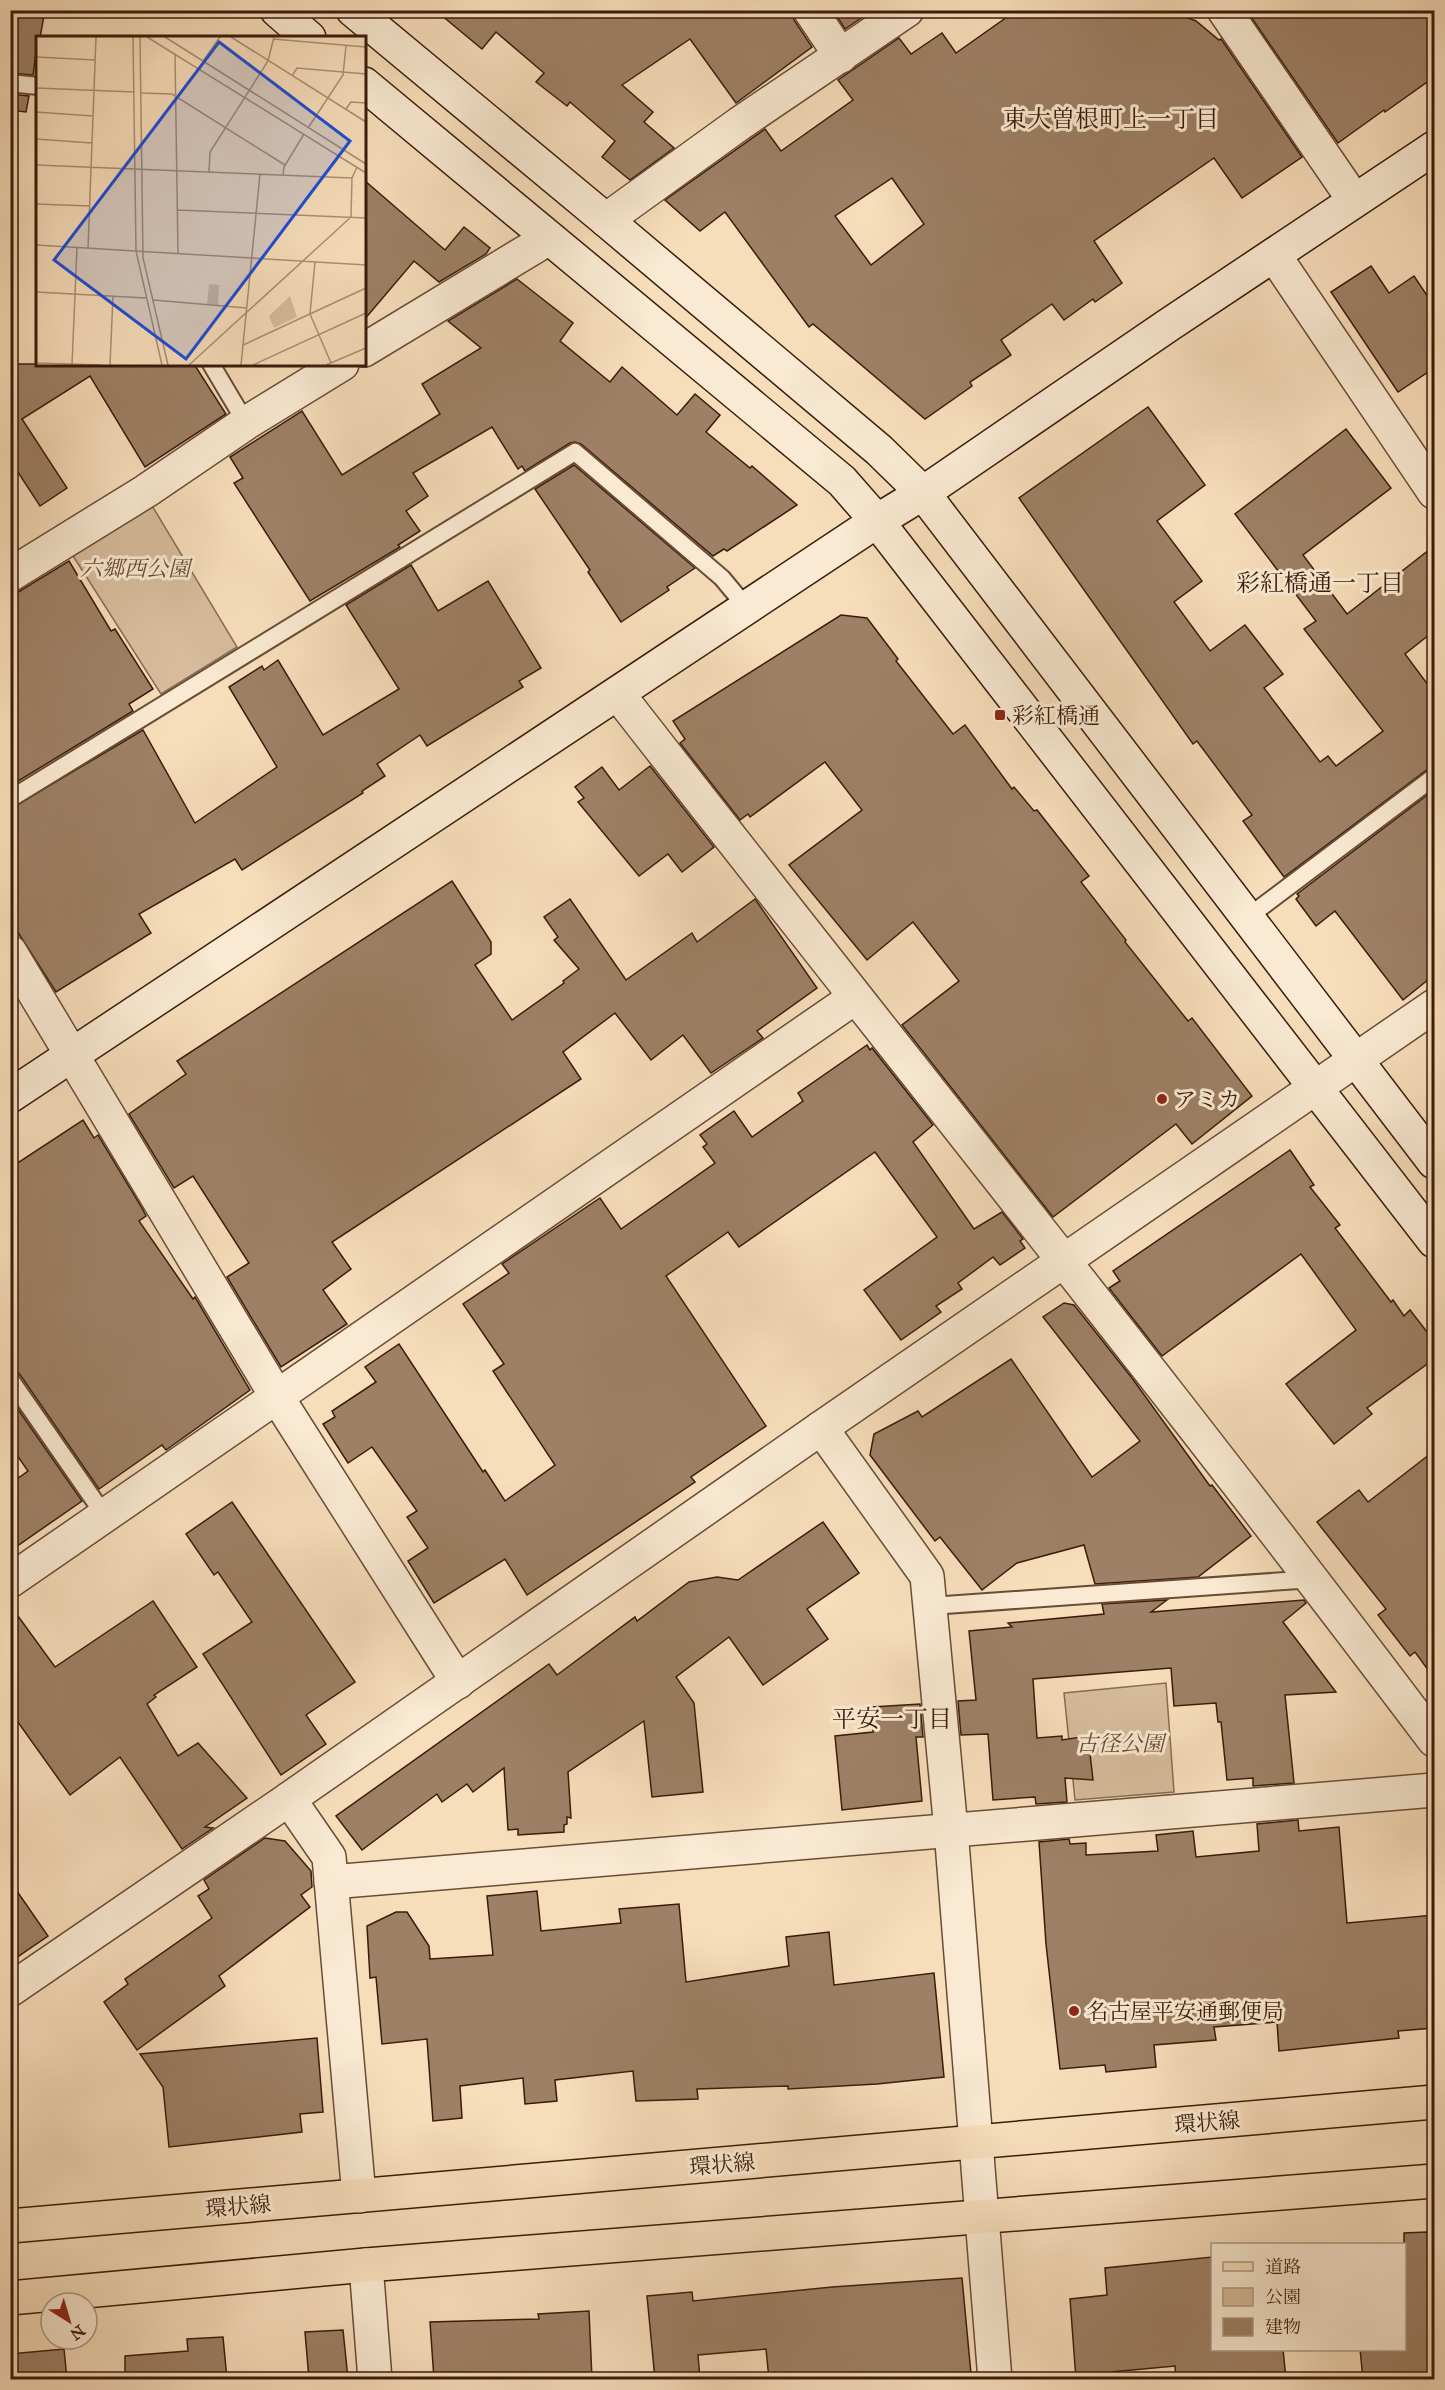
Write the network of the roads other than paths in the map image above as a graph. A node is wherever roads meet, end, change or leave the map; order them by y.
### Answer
1 (277, 10) edge
2 (353, 10) edge
3 (810, 10) edge
4 (908, 10) edge
5 (1224, 10) edge
6 (307, 36) edge
7 (841, 56) junction
8 (10, 83) edge
9 (36, 86) edge
10 (366, 86) edge
11 (1434, 148) edge
12 (1354, 200) junction
13 (606, 219) junction
14 (549, 238) junction
15 (1274, 255) junction
16 (366, 349) edge
17 (212, 366) edge
18 (339, 366) edge
19 (246, 423) junction
20 (1434, 492) edge
21 (923, 493) junction
22 (877, 521) junction
23 (10, 575) edge
24 (747, 608) junction
25 (618, 694) junction
26 (1434, 777) edge
27 (10, 799) edge
28 (1248, 917) junction
29 (10, 952) edge
30 (854, 998) junction
31 (1434, 1006) edge
32 (72, 1053) junction
33 (1355, 1061) junction
34 (1316, 1088) junction
35 (10, 1096) edge
36 (1434, 1162) edge
37 (1434, 1241) edge
38 (1063, 1262) junction
39 (10, 1379) edge
40 (277, 1397) junction
41 (821, 1428) junction
42 (105, 1516) junction
43 (1313, 1579) junction
44 (10, 1581) edge
45 (931, 1606) junction
46 (458, 1682) junction
47 (1434, 1740) edge
48 (1434, 1790) edge
49 (289, 1799) junction
50 (951, 1830) junction
51 (331, 1882) junction
52 (10, 1990) edge
53 (1434, 2102) edge
54 (976, 2142) junction
55 (1434, 2181) edge
56 (359, 2196) junction
57 (982, 2215) junction
58 (10, 2226) edge
59 (366, 2265) junction
60 (10, 2298) edge
61 (375, 2379) edge
62 (995, 2379) edge

1 - 6 street
2 - 13 street
3 - 7 street
4 - 7 street
5 - 12 street
7 - 13 street
8 - 9 lane
10 - 14 street
11 - 12 street
12 - 15 street
13 - 21 street
14 - 16 street
14 - 22 street
15 - 20 street
15 - 21 street
17 - 19 lane
18 - 19 street
19 - 23 street
21 - 22 street
21 - 28 street
22 - 24 street
22 - 34 street
24 - 25 street
24 - 27 lane
25 - 30 street
25 - 32 street
26 - 28 lane
28 - 33 street
29 - 32 street
30 - 38 street
30 - 40 street
31 - 33 street
32 - 35 street
32 - 40 street
33 - 34 street
33 - 36 street
34 - 37 street
34 - 38 street
38 - 41 street
38 - 43 street
39 - 42 lane
40 - 42 street
40 - 46 street
41 - 45 street
41 - 46 street
42 - 44 street
43 - 45 lane
43 - 47 street
45 - 50 street
46 - 49 street
48 - 50 street
49 - 51 street
49 - 52 street
50 - 51 street
50 - 54 street
51 - 56 street
53 - 54 main road, 環状線
54 - 56 main road, 環状線
54 - 57 street
55 - 57 main road
56 - 58 main road, 環状線
57 - 59 main road
57 - 62 street
59 - 60 main road
59 - 61 street

